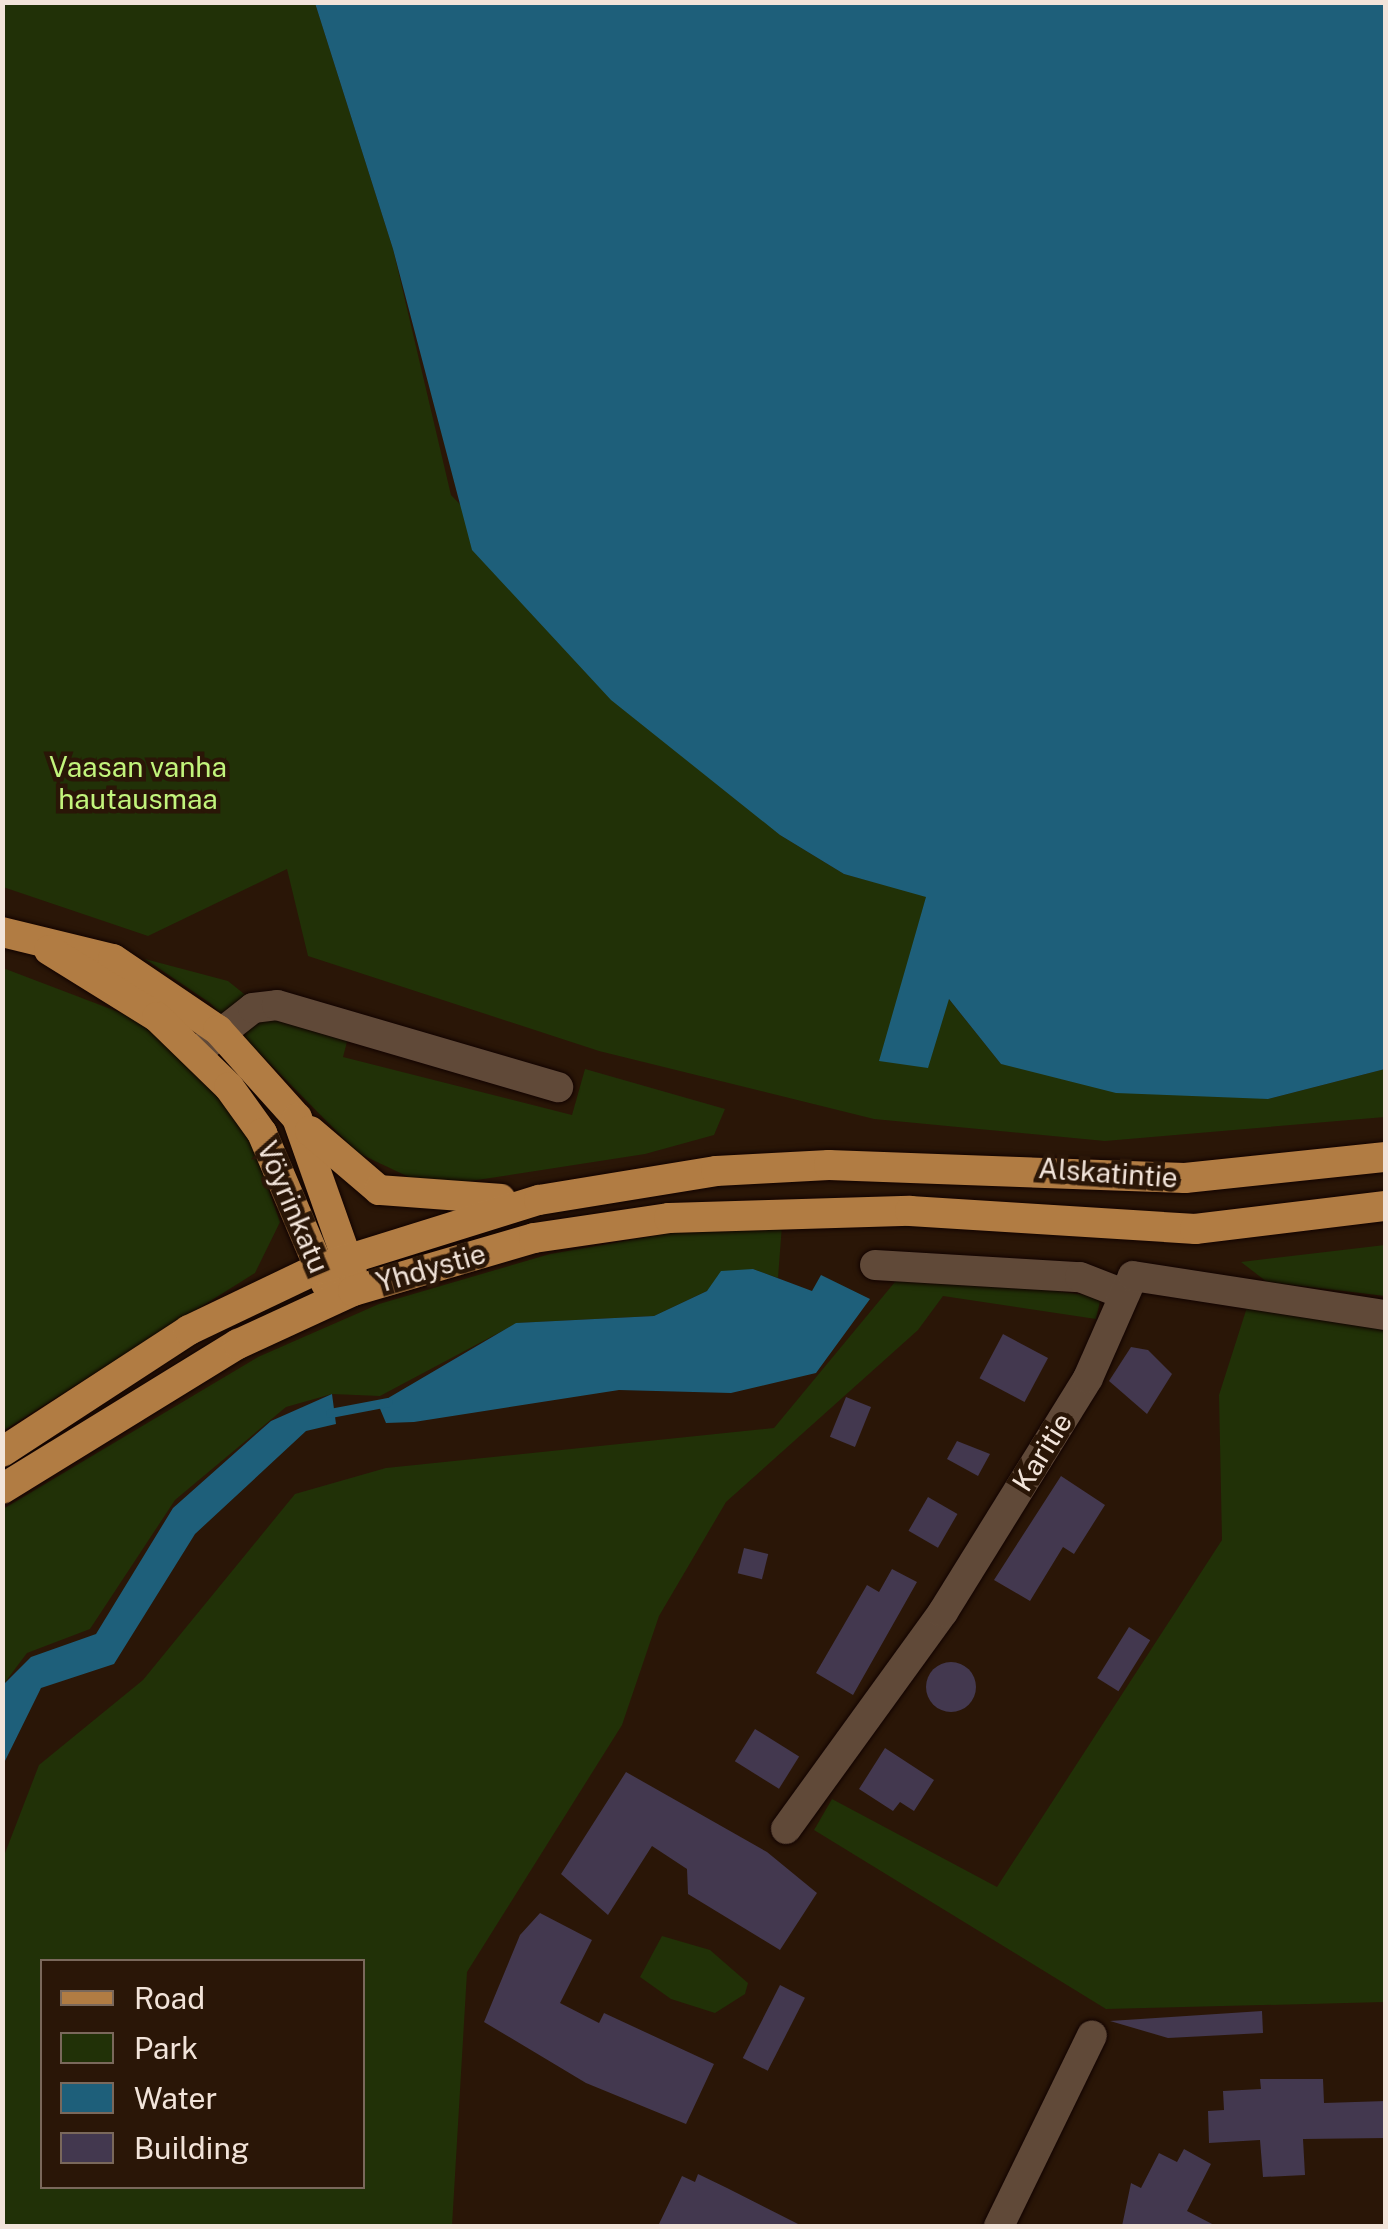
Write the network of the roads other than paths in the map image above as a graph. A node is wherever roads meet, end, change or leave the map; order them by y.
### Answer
1 (2, 932) edge
2 (43, 946) junction
3 (218, 1030) junction
4 (197, 1052) junction
5 (558, 1087) dead end
6 (297, 1118) junction
7 (1386, 1157) edge
8 (829, 1165) joint
9 (539, 1200) junction
10 (1386, 1206) edge
11 (910, 1211) joint
12 (349, 1255) junction
13 (875, 1265) dead end
14 (317, 1270) junction
15 (353, 1291) junction
16 (1122, 1292) junction
17 (1386, 1314) edge
18 (2, 1452) edge
19 (2, 1489) edge
20 (786, 1828) dead end
21 (1092, 2036) dead end
22 (998, 2226) edge

1 - 2 main road, Vöyrinkatu
2 - 3 main road, Vöyrinkatu
2 - 4 main road, Vöyrinkatu
3 - 4 street
3 - 5 street
3 - 6 main road, Vöyrinkatu
4 - 14 main road, Vöyrinkatu
6 - 9 main road
6 - 12 main road, Vöyrinkatu
7 - 8 main road, Alskatintie
8 - 9 main road, Yhdystie
9 - 12 main road, Yhdystie
10 - 11 main road, Alskatintie
11 - 15 main road, Yhdystie
12 - 14 main road, Yhdystie
12 - 15 main road, Vöyrinkatu
13 - 16 street
14 - 15 main road, Vöyrinkatu
14 - 18 main road, Yhdystie
15 - 19 main road, Yhdystie
16 - 17 street
16 - 20 street, Karitie
21 - 22 street

